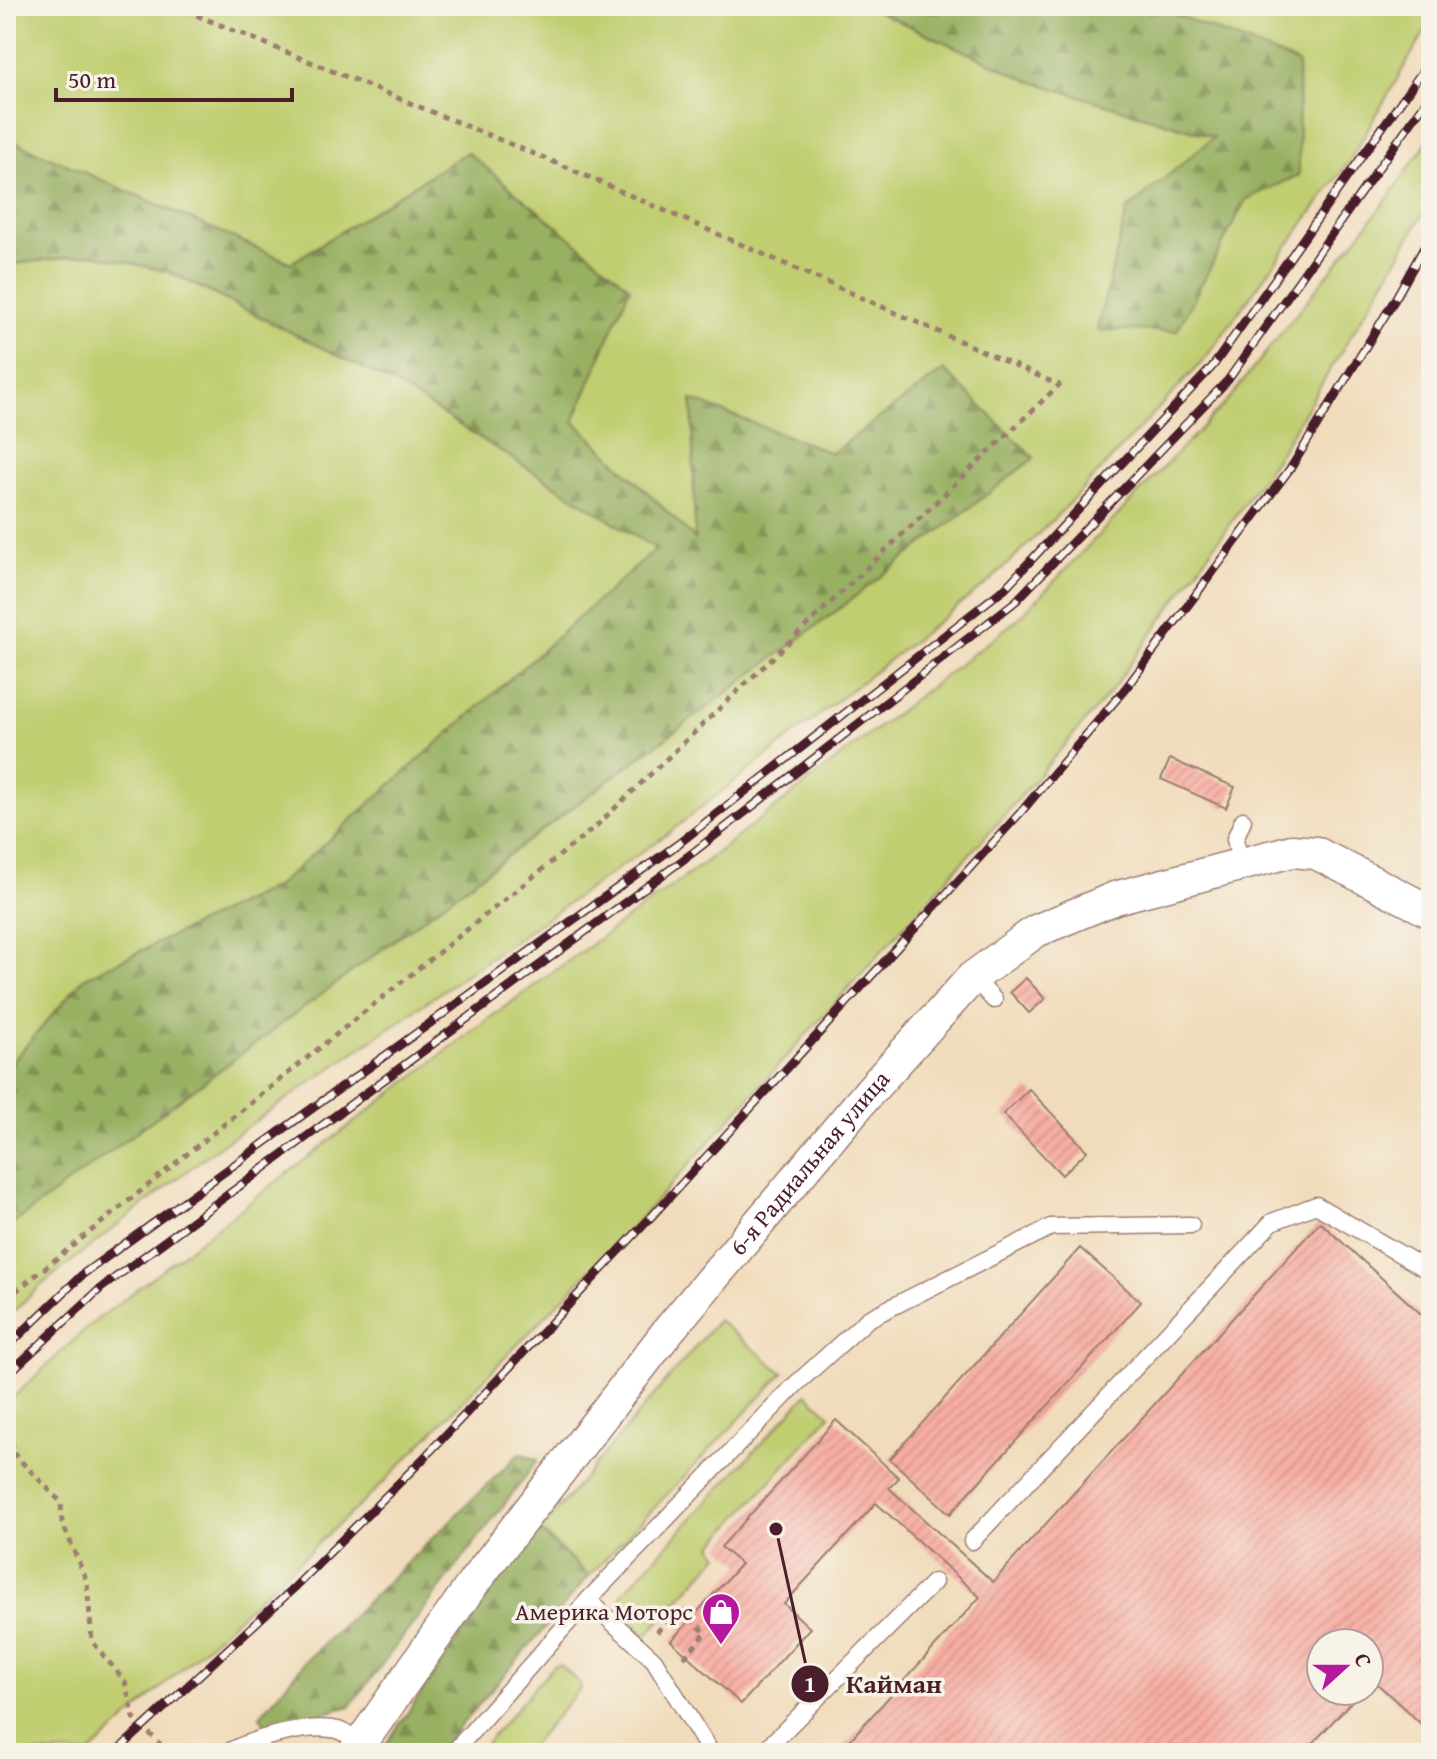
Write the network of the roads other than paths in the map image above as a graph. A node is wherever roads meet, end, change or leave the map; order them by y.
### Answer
1 (1243, 820) dead end
2 (1241, 865) junction
3 (1431, 912) edge
4 (1191, 1225) dead end
5 (1431, 1272) edge
6 (972, 1541) dead end
7 (934, 1582) dead end
8 (588, 1600) junction
9 (357, 1748) edge
10 (226, 1753) edge
11 (453, 1753) edge
12 (711, 1753) edge
13 (762, 1753) edge

1 - 2 lane
2 - 3 street, 6-я Радиальная улица
2 - 9 street, 6-я Радиальная улица
4 - 8 lane
5 - 6 lane
7 - 13 lane
8 - 11 lane
8 - 12 lane
9 - 10 lane

